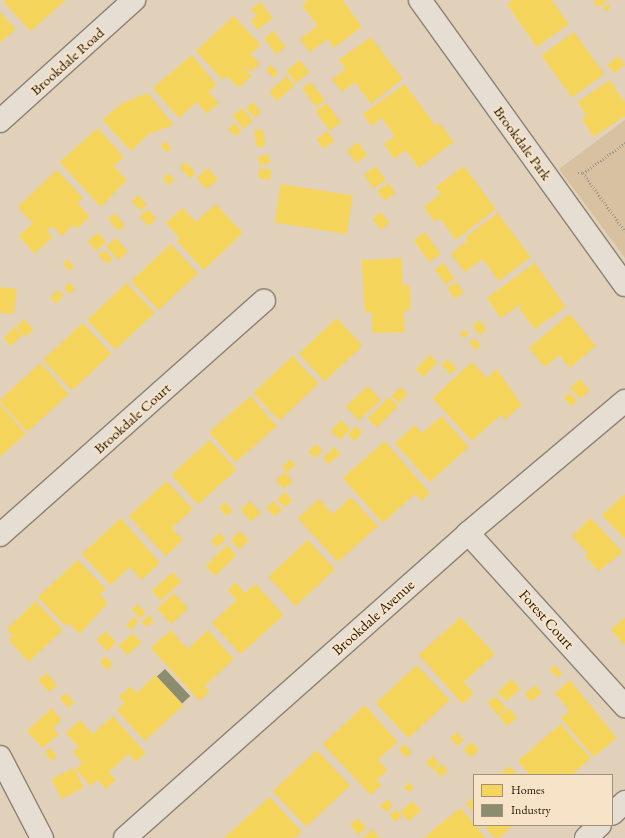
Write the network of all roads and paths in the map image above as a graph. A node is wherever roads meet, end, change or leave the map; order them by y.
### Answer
1 (134, 0) edge
2 (420, 0) edge
3 (0, 122) edge
4 (625, 143) edge
5 (625, 231) edge
6 (625, 285) edge
7 (264, 301) dead end
8 (625, 400) edge
9 (468, 533) junction
10 (0, 535) edge
11 (625, 706) edge
12 (0, 757) edge
13 (625, 802) edge
14 (613, 813) edge
15 (599, 826) edge
16 (42, 838) edge
17 (125, 838) edge
18 (586, 838) edge

1 - 3 street, Brookdale Road
2 - 6 street, Brookdale Park
4 - 5 path
7 - 10 street, Brookdale Court
8 - 9 street, Brookdale Avenue
9 - 11 street, Forest Court
9 - 17 street, Brookdale Avenue
12 - 16 street
13 - 14 street
15 - 18 street

